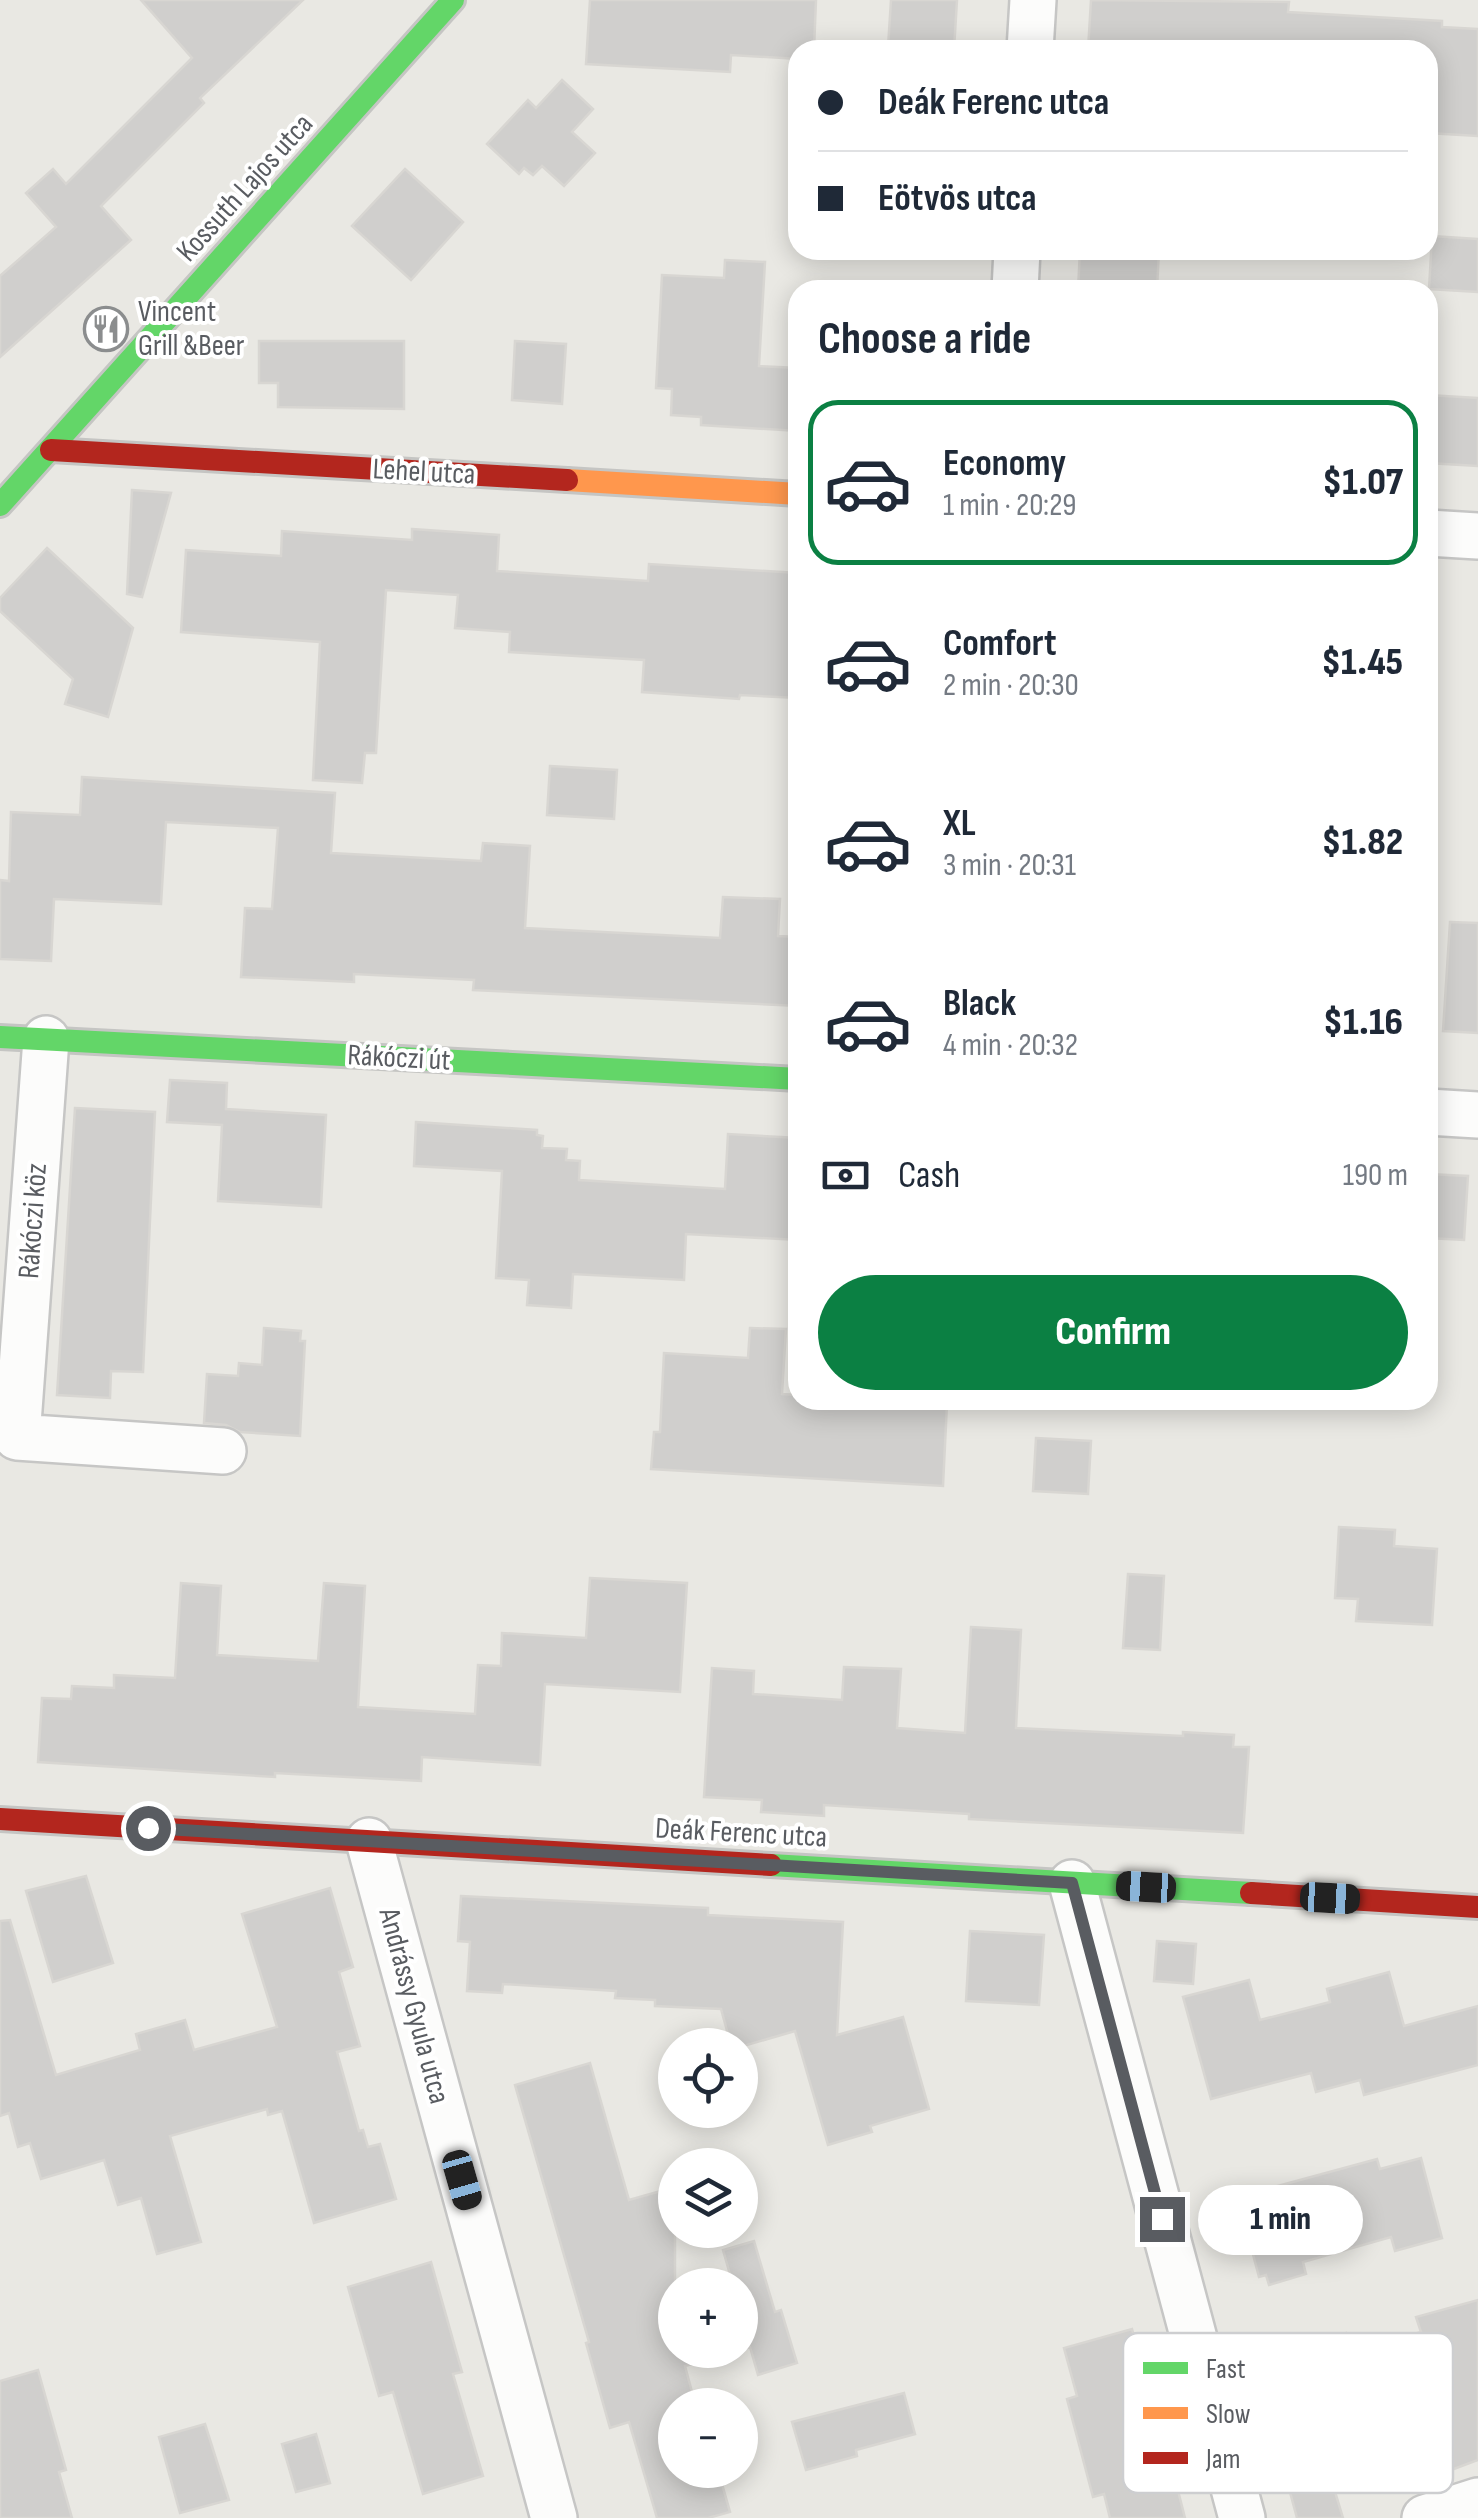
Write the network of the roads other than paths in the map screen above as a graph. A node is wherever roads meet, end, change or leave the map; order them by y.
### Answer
1 (453, 0) edge
2 (1033, 0) edge
3 (1031, 40) edge
4 (51, 450) junction
5 (788, 493) edge
6 (0, 505) edge
7 (1438, 534) edge
8 (1478, 536) edge
9 (0, 1036) edge
10 (46, 1039) junction
11 (788, 1078) edge
12 (1438, 1112) edge
13 (1478, 1114) edge
14 (222, 1451) dead end
15 (0, 1819) edge
16 (369, 1841) junction
17 (1072, 1883) junction
18 (1478, 1907) edge
19 (1192, 2333) edge
20 (1235, 2493) edge
21 (1478, 2500) edge
22 (554, 2518) edge
23 (1242, 2518) edge
24 (1425, 2518) edge

1 - 4 street, Kossuth Lajos utca
2 - 3 street
4 - 5 street, Lehel utca
4 - 6 street, Kossuth Lajos utca
7 - 8 street
9 - 10 street, Rákóczi út
10 - 11 street, Rákóczi út
10 - 14 street, Rákóczi köz
12 - 13 street
15 - 16 street, Deák Ferenc utca
16 - 17 street, Deák Ferenc utca
16 - 22 street, Andrássy Gyula utca
17 - 18 street, Deák Ferenc utca
17 - 19 street
20 - 23 street
21 - 24 street

